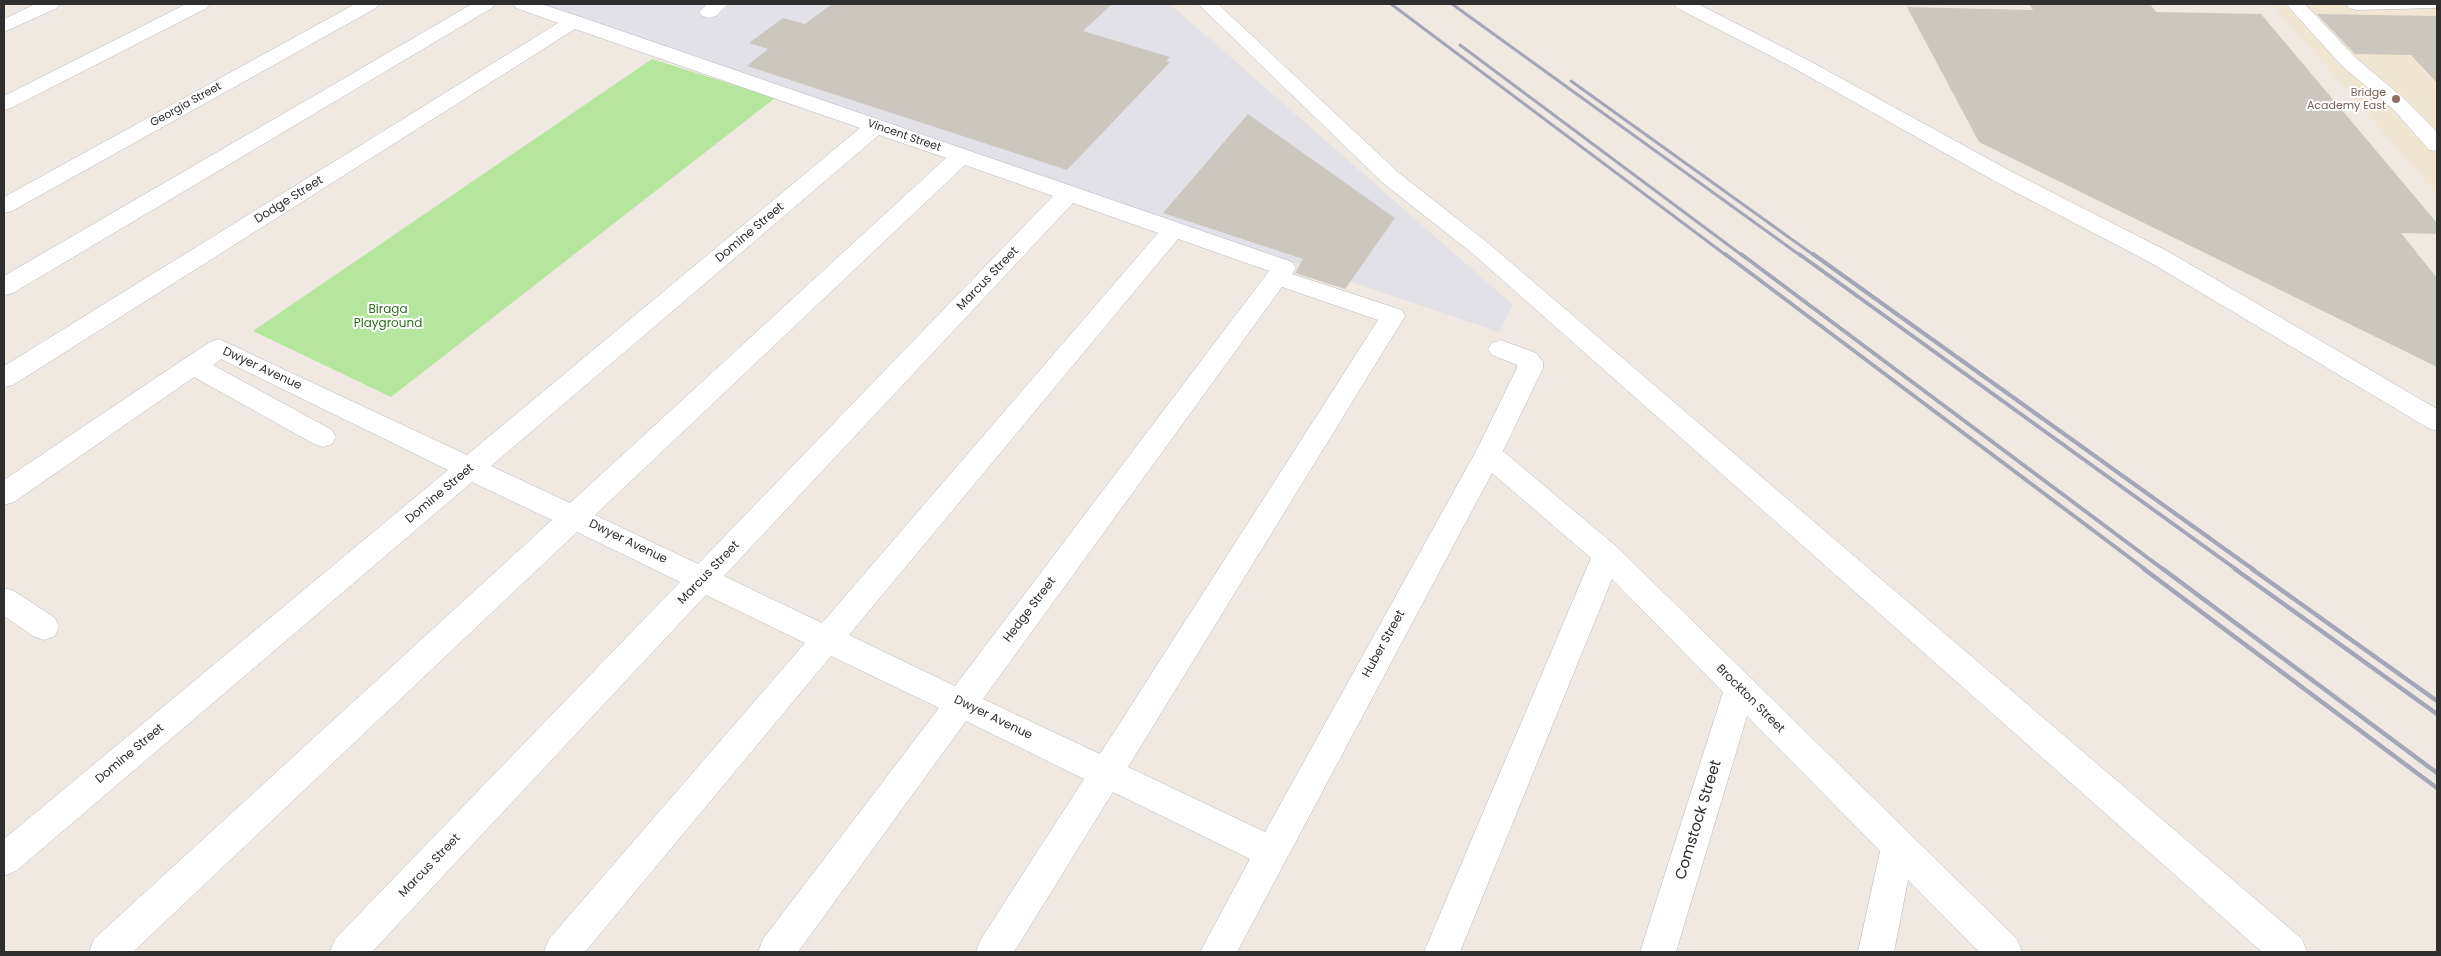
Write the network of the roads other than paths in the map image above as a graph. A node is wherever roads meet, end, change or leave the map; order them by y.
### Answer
1 (50, 4) edge
2 (200, 4) edge
3 (369, 4) edge
4 (485, 4) edge
5 (523, 4) edge
6 (1206, 4) edge
7 (1684, 4) edge
8 (2294, 4) edge
9 (2356, 4) edge
10 (2431, 4) edge
11 (574, 21) junction
12 (4, 26) edge
13 (4, 104) edge
14 (876, 126) junction
15 (2437, 145) edge
16 (962, 156) junction
17 (1069, 193) junction
18 (4, 206) edge
19 (1174, 230) junction
20 (1280, 273) junction
21 (4, 287) edge
22 (1501, 349) dead end
23 (193, 365) junction
24 (4, 378) edge
25 (2437, 421) edge
26 (323, 437) dead end
27 (1488, 454) junction
28 (472, 467) junction
29 (4, 494) edge
30 (575, 517) junction
31 (1607, 555) junction
32 (703, 578) junction
33 (4, 600) edge
34 (44, 627) dead end
35 (828, 638) junction
36 (1740, 688) junction
37 (961, 703) junction
38 (1107, 773) junction
39 (1898, 847) junction
40 (1270, 852) junction
41 (4, 860) edge
42 (107, 952) edge
43 (348, 952) edge
44 (562, 952) edge
45 (776, 952) edge
46 (994, 952) edge
47 (1218, 952) edge
48 (1442, 952) edge
49 (1658, 952) edge
50 (1876, 952) edge
51 (2004, 952) edge
52 (2289, 952) edge

1 - 12 street
2 - 13 street
3 - 18 street, Georgia Street
4 - 21 street
5 - 11 street, Vincent Street
6 - 52 street
7 - 25 street
8 - 15 street
9 - 10 street
11 - 14 street, Vincent Street
11 - 24 street, Dodge Street
14 - 16 street, Vincent Street
14 - 28 street, Domine Street
16 - 17 street, Vincent Street
16 - 30 street
17 - 19 street, Vincent Street
17 - 32 street, Marcus Street
19 - 20 street, Vincent Street
19 - 35 street
20 - 37 street, Hedge Street
20 - 38 street, Vincent Street
22 - 27 street, Huber Street
23 - 26 street
23 - 28 street, Dwyer Avenue
23 - 29 street, Dwyer Avenue
27 - 31 street, Brockton Street
27 - 40 street, Huber Street
28 - 30 street, Dwyer Avenue
28 - 41 street, Domine Street
30 - 32 street, Dwyer Avenue
30 - 42 street
31 - 36 street, Brockton Street
31 - 48 street
32 - 35 street, Dwyer Avenue
32 - 43 street, Marcus Street
33 - 34 street
35 - 37 street, Dwyer Avenue
35 - 44 street
36 - 39 street, Brockton Street
36 - 49 street, Comstock Street
37 - 38 street, Dwyer Avenue
37 - 45 street, Hedge Street
38 - 40 street, Dwyer Avenue
38 - 46 street
39 - 50 street
39 - 51 street, Brockton Street
40 - 47 street, Huber Street

